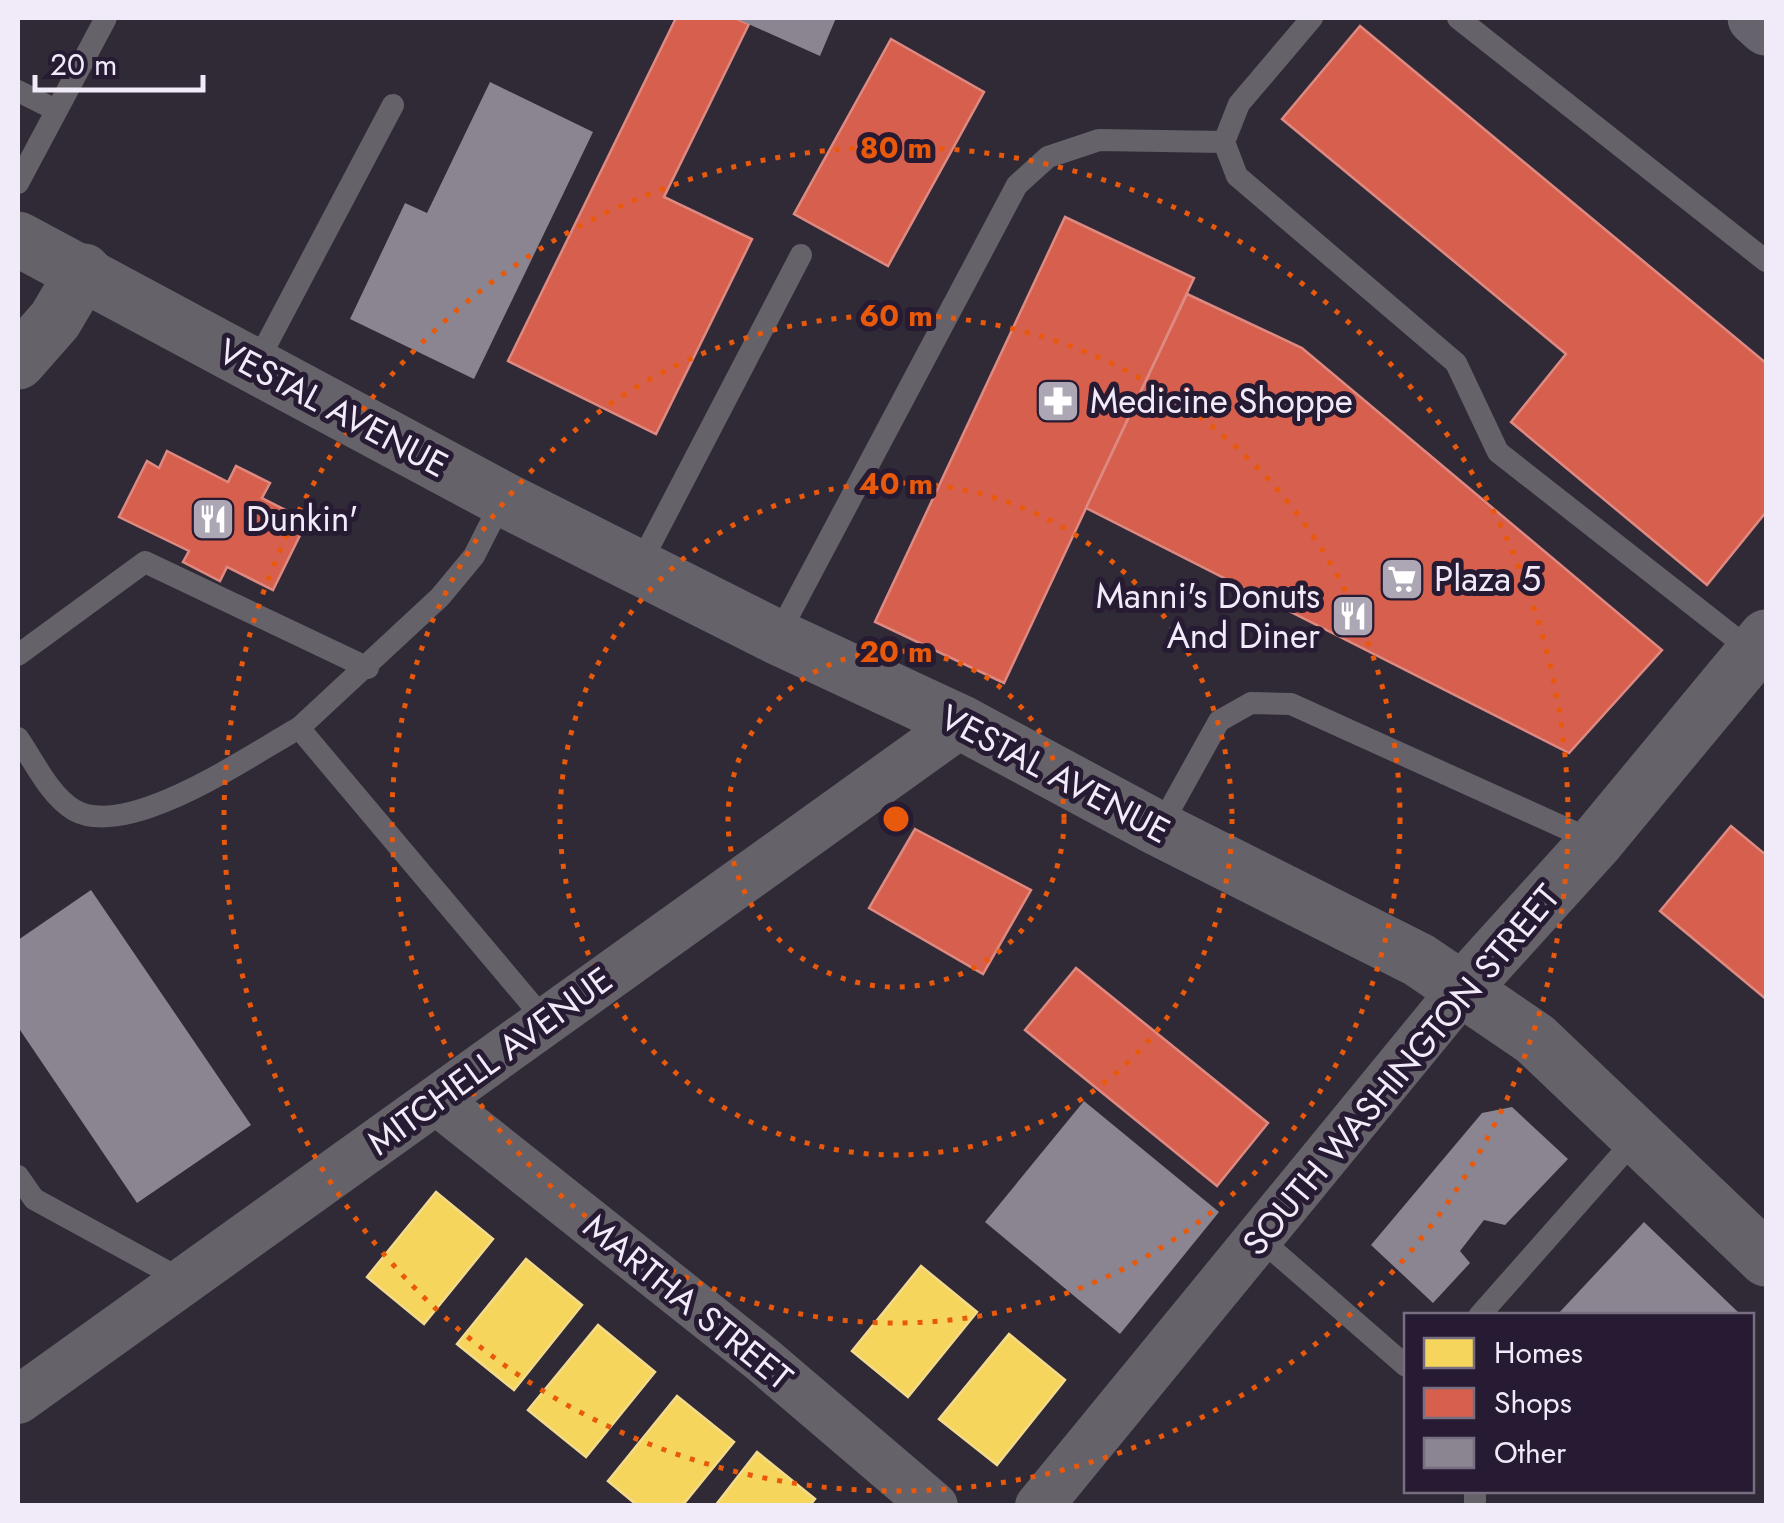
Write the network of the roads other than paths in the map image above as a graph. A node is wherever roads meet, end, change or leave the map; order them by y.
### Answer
1 (106, 18) edge
2 (1312, 18) edge
3 (1458, 18) edge
4 (1754, 18) edge
5 (1766, 28) edge
6 (18, 91) edge
7 (393, 105) dead end
8 (56, 110) junction
9 (1224, 142) junction
10 (18, 183) edge
11 (18, 239) edge
12 (801, 255) dead end
13 (1766, 261) edge
14 (84, 271) junction
15 (18, 362) edge
16 (254, 368) junction
17 (503, 499) junction
18 (638, 566) junction
19 (778, 637) junction
20 (1760, 645) edge
21 (18, 654) edge
22 (368, 668) junction
23 (962, 723) junction
24 (299, 728) junction
25 (18, 738) edge
26 (1159, 829) junction
27 (1596, 842) junction
28 (1461, 991) junction
29 (544, 1019) junction
30 (438, 1102) junction
31 (1638, 1136) junction
32 (18, 1176) edge
33 (26, 1205) edge
34 (1259, 1238) junction
35 (1766, 1259) edge
36 (184, 1282) junction
37 (1482, 1313) edge
38 (1404, 1364) edge
39 (18, 1400) edge
40 (934, 1506) edge
41 (1039, 1506) edge

1 - 8 lane
2 - 9 lane
3 - 13 lane
4 - 5 main road
6 - 8 lane
7 - 16 lane
8 - 10 lane
9 - 19 lane
9 - 20 lane
11 - 14 street, VESTAL AVENUE
12 - 18 lane
14 - 15 street
14 - 16 street, VESTAL AVENUE
16 - 17 street, VESTAL AVENUE
17 - 18 street, VESTAL AVENUE
17 - 22 lane
18 - 19 street, VESTAL AVENUE
19 - 23 street, VESTAL AVENUE
20 - 27 street, SOUTH WASHINGTON STREET
21 - 22 lane
22 - 24 lane
23 - 26 street, VESTAL AVENUE
23 - 29 street, MITCHELL AVENUE
24 - 25 lane
24 - 29 lane
26 - 27 lane
26 - 28 street, VESTAL AVENUE
27 - 28 street, SOUTH WASHINGTON STREET
28 - 31 street, VESTAL AVENUE
28 - 34 street, SOUTH WASHINGTON STREET
29 - 30 street, MITCHELL AVENUE
30 - 36 street, MITCHELL AVENUE
30 - 40 street, MARTHA STREET
31 - 35 street, VESTAL AVENUE
31 - 37 lane
32 - 33 lane
33 - 36 lane
34 - 38 lane
34 - 41 street, SOUTH WASHINGTON STREET
36 - 39 street, MITCHELL AVENUE

